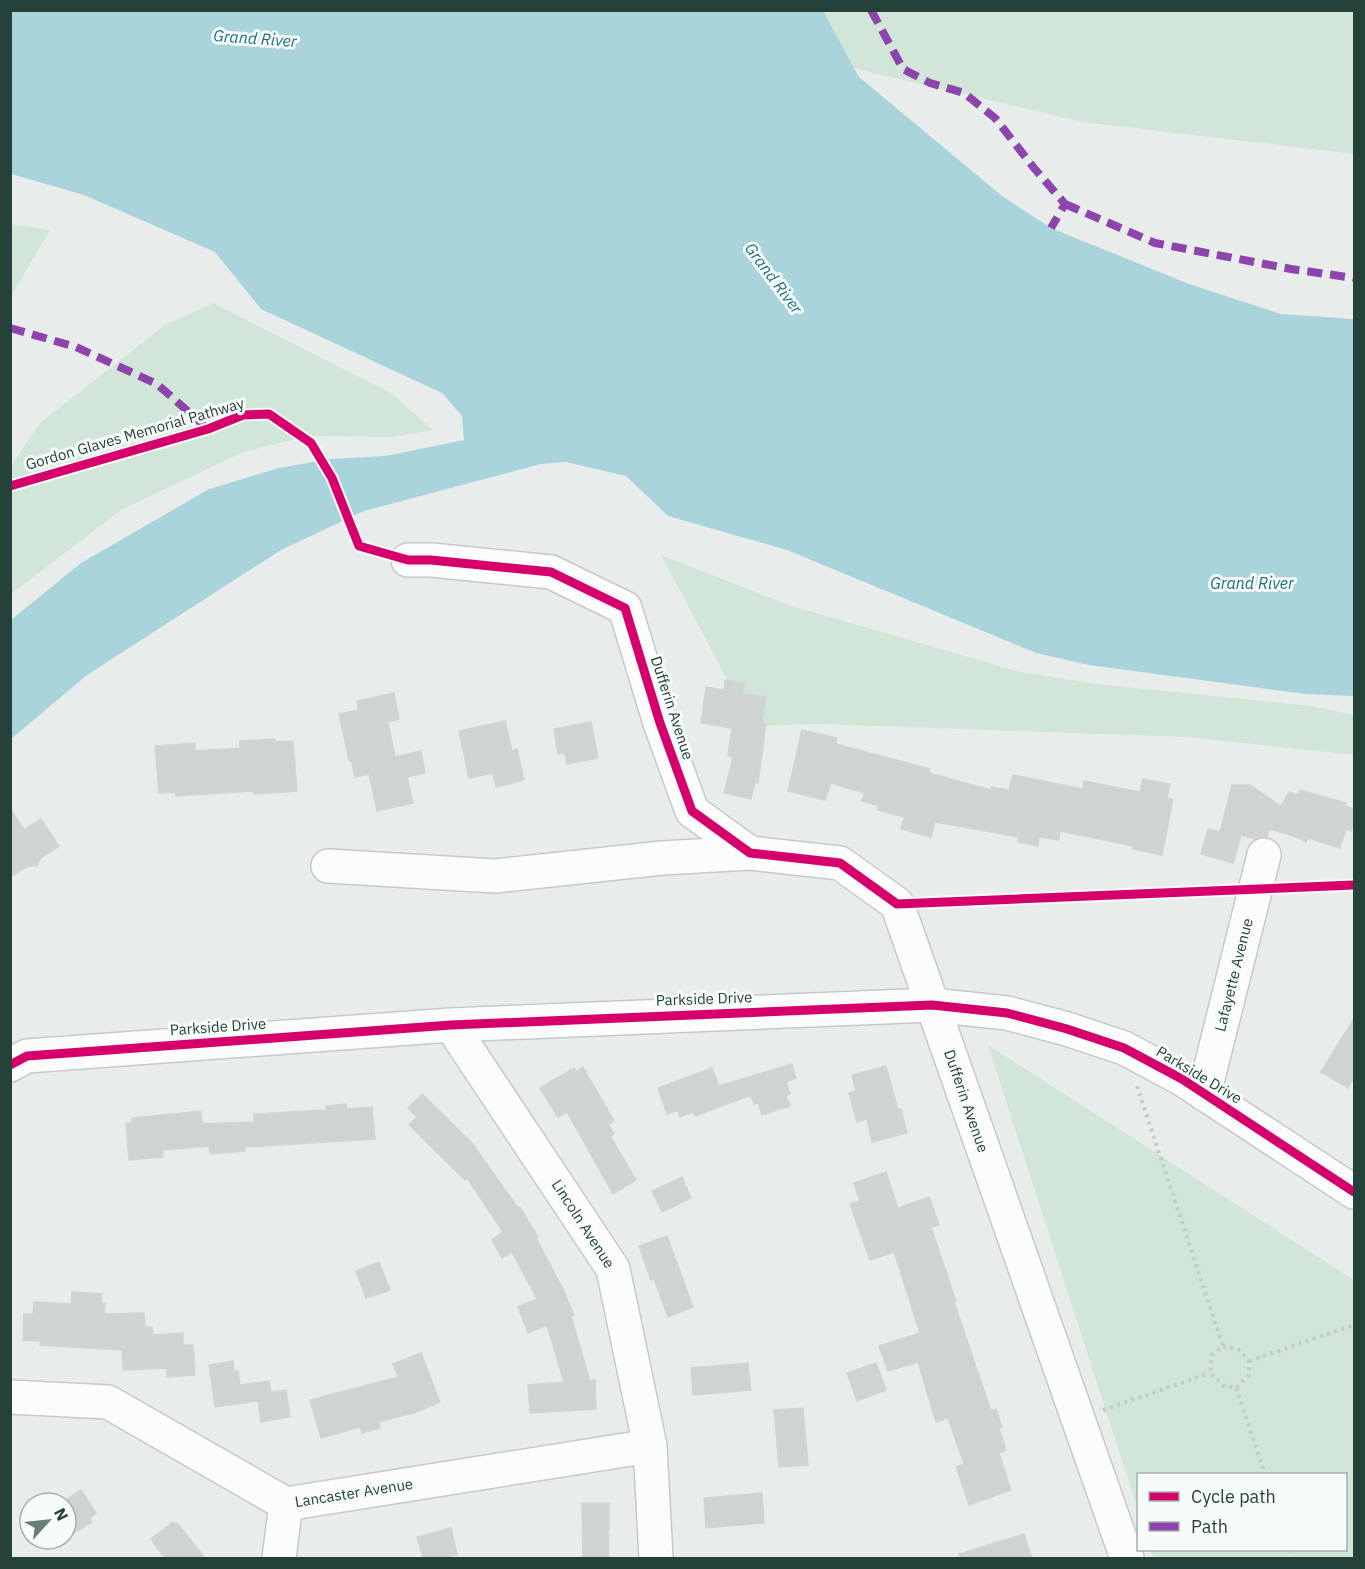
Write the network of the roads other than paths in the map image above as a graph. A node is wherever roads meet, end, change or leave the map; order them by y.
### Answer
1 (408, 560) dead end
2 (750, 853) junction
3 (1264, 855) dead end
4 (328, 866) dead end
5 (932, 1005) junction
6 (451, 1025) junction
7 (10, 1065) edge
8 (1204, 1094) junction
9 (1354, 1192) edge
10 (10, 1397) edge
11 (650, 1446) junction
12 (286, 1504) junction
13 (279, 1558) edge
14 (656, 1558) edge
15 (1127, 1558) edge

1 - 2 street, Dufferin Avenue
2 - 4 street
2 - 5 street, Dufferin Avenue
3 - 8 street, Lafayette Avenue
5 - 6 street, Parkside Drive
5 - 8 street, Parkside Drive
5 - 15 street, Dufferin Avenue
6 - 7 street, Parkside Drive
6 - 11 street, Lincoln Avenue
8 - 9 street, Parkside Drive
10 - 12 street, Lancaster Avenue
11 - 12 street, Lancaster Avenue
11 - 14 street, Lincoln Avenue
12 - 13 street

